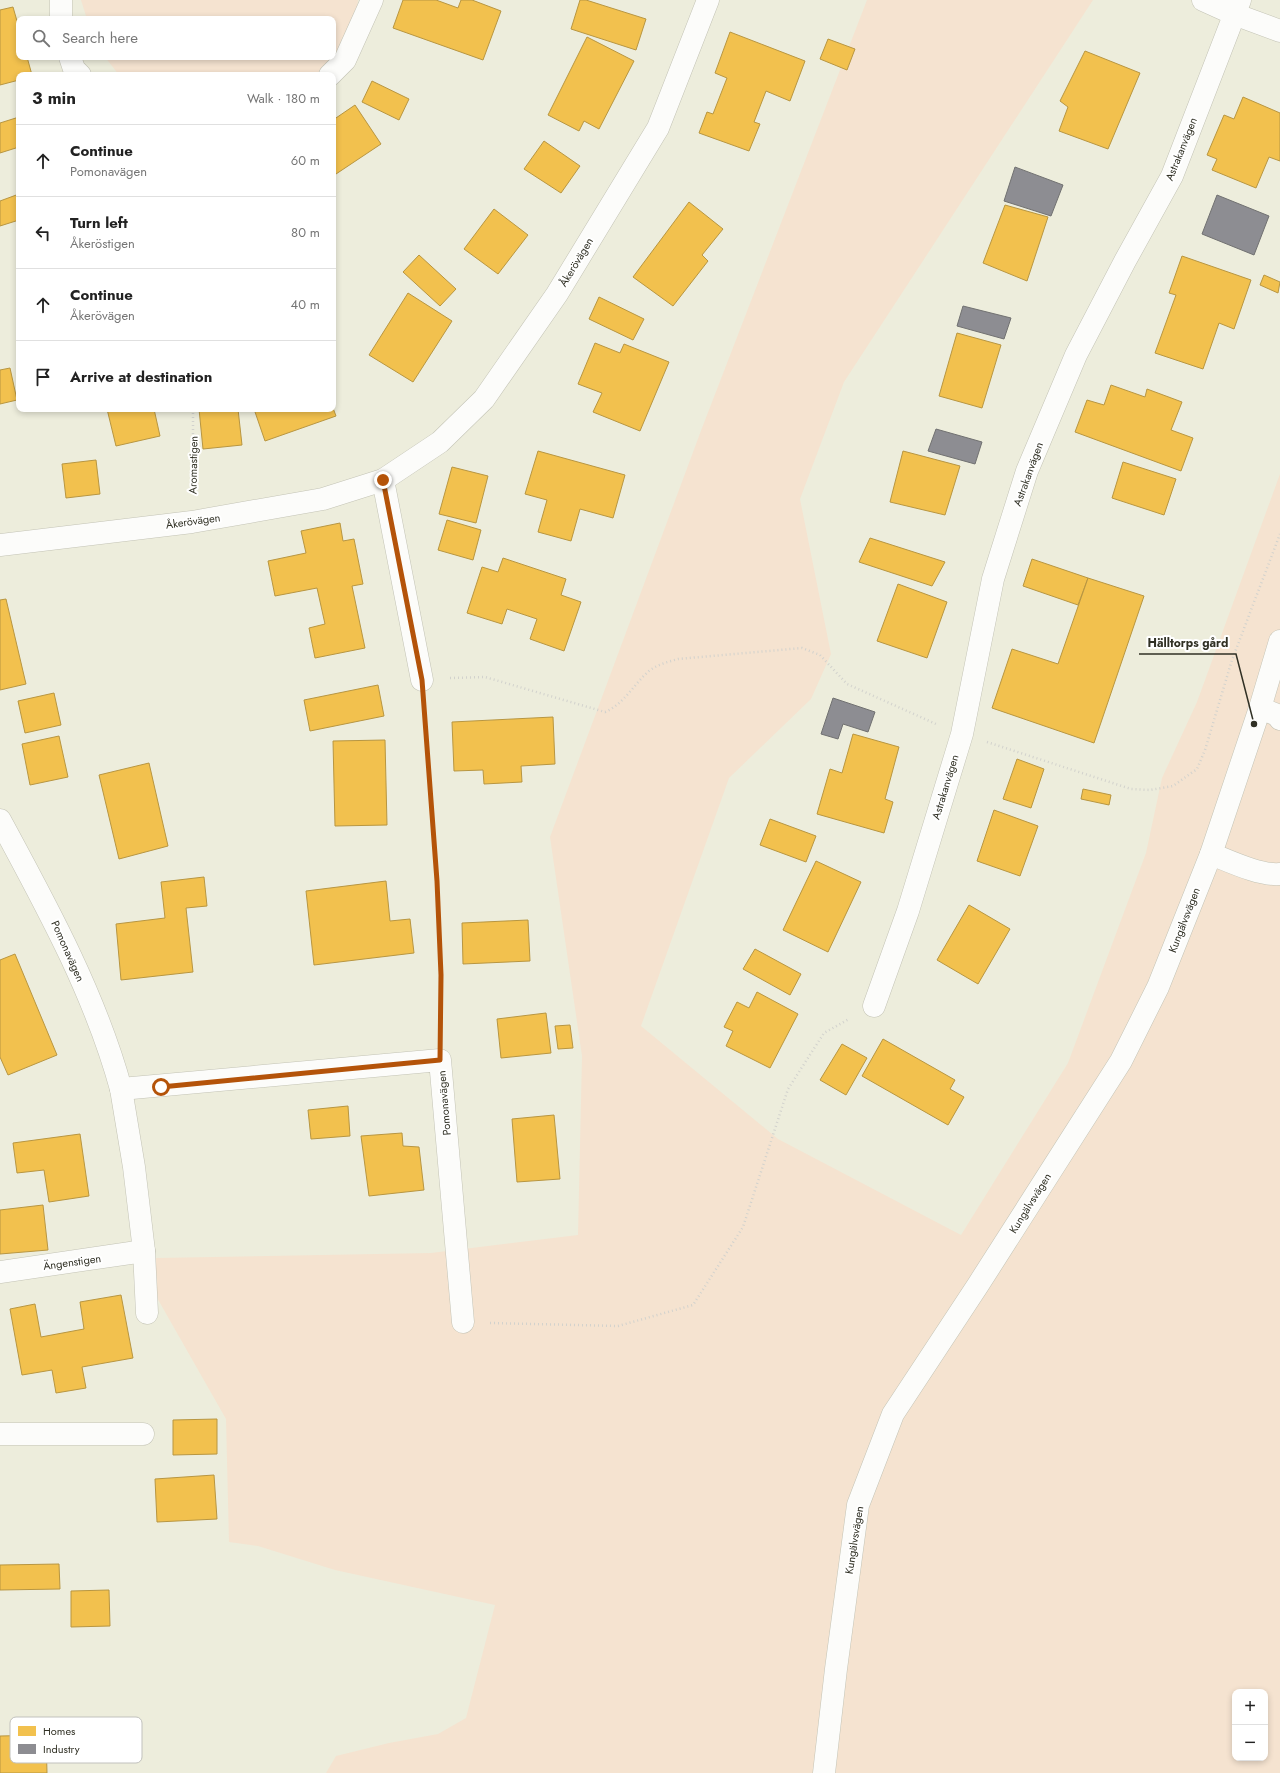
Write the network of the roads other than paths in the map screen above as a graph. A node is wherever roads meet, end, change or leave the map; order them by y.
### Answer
1 (61, 0) edge
2 (372, 0) edge
3 (708, 0) edge
4 (1203, 0) edge
5 (1237, 7) edge
6 (61, 16) edge
7 (1280, 31) edge
8 (71, 60) edge
9 (77, 72) edge
10 (333, 72) edge
11 (383, 480) junction
12 (0, 545) edge
13 (1280, 641) edge
14 (422, 680) road end
15 (1260, 708) junction
16 (1280, 719) edge
17 (0, 820) edge
18 (1210, 854) junction
19 (1280, 874) edge
20 (874, 1006) road end
21 (121, 1089) junction
22 (144, 1251) junction
23 (0, 1272) edge
24 (147, 1313) dead end
25 (463, 1322) road end
26 (0, 1434) edge
27 (143, 1434) dead end
28 (824, 1773) edge

1 - 6 street
2 - 10 street
3 - 11 street, Åkerövägen
4 - 5 street
5 - 7 street
5 - 20 street, Astrakanvägen
8 - 9 street
11 - 12 street, Åkerövägen
11 - 14 street
13 - 15 street, Kungälvsvägen
15 - 16 street
15 - 18 street, Kungälvsvägen
17 - 21 street, Pomonavägen
18 - 19 street
18 - 28 street, Kungälvsvägen
21 - 22 street, Pomonavägen
21 - 25 street, Pomonavägen
22 - 23 street, Ängenstigen
22 - 24 street, Pomonavägen
26 - 27 street

